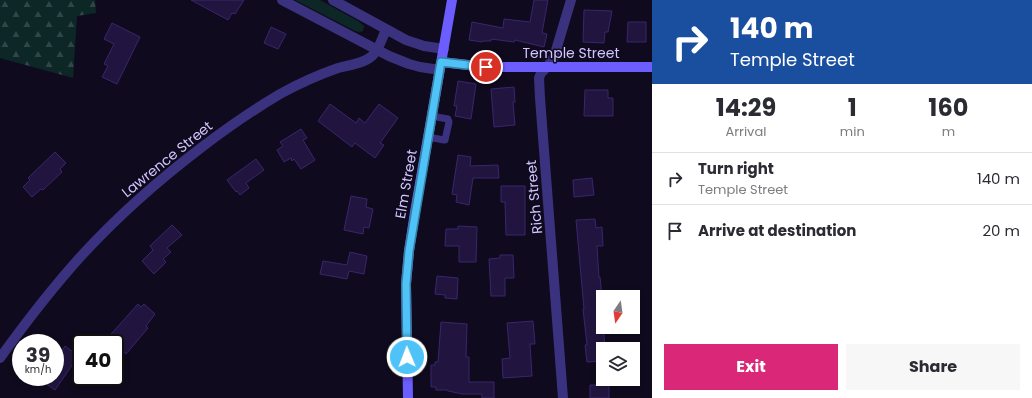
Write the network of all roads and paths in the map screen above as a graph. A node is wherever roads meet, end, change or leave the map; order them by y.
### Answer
1 (282, 0) edge
2 (333, 0) edge
3 (452, 0) edge
4 (571, 0) edge
5 (386, 30) junction
6 (444, 49) junction
7 (377, 50) junction
8 (440, 66) junction
9 (547, 67) junction
10 (652, 68) edge
11 (432, 116) junction
12 (428, 137) junction
13 (0, 358) edge
14 (408, 398) edge
15 (563, 398) edge

1 - 7 street
2 - 5 street
3 - 6 street, Elm Street
4 - 9 street, Rich Street
5 - 6 street
5 - 7 street, Lawrence Street
6 - 8 street, Elm Street
7 - 8 street
7 - 13 street, Lawrence Street
8 - 9 street, Temple Street
8 - 11 street, Elm Street
9 - 10 street, Temple Street
9 - 15 street, Rich Street
11 - 12 street, Elm Street
11 - 12 lane
12 - 14 street, Elm Street

